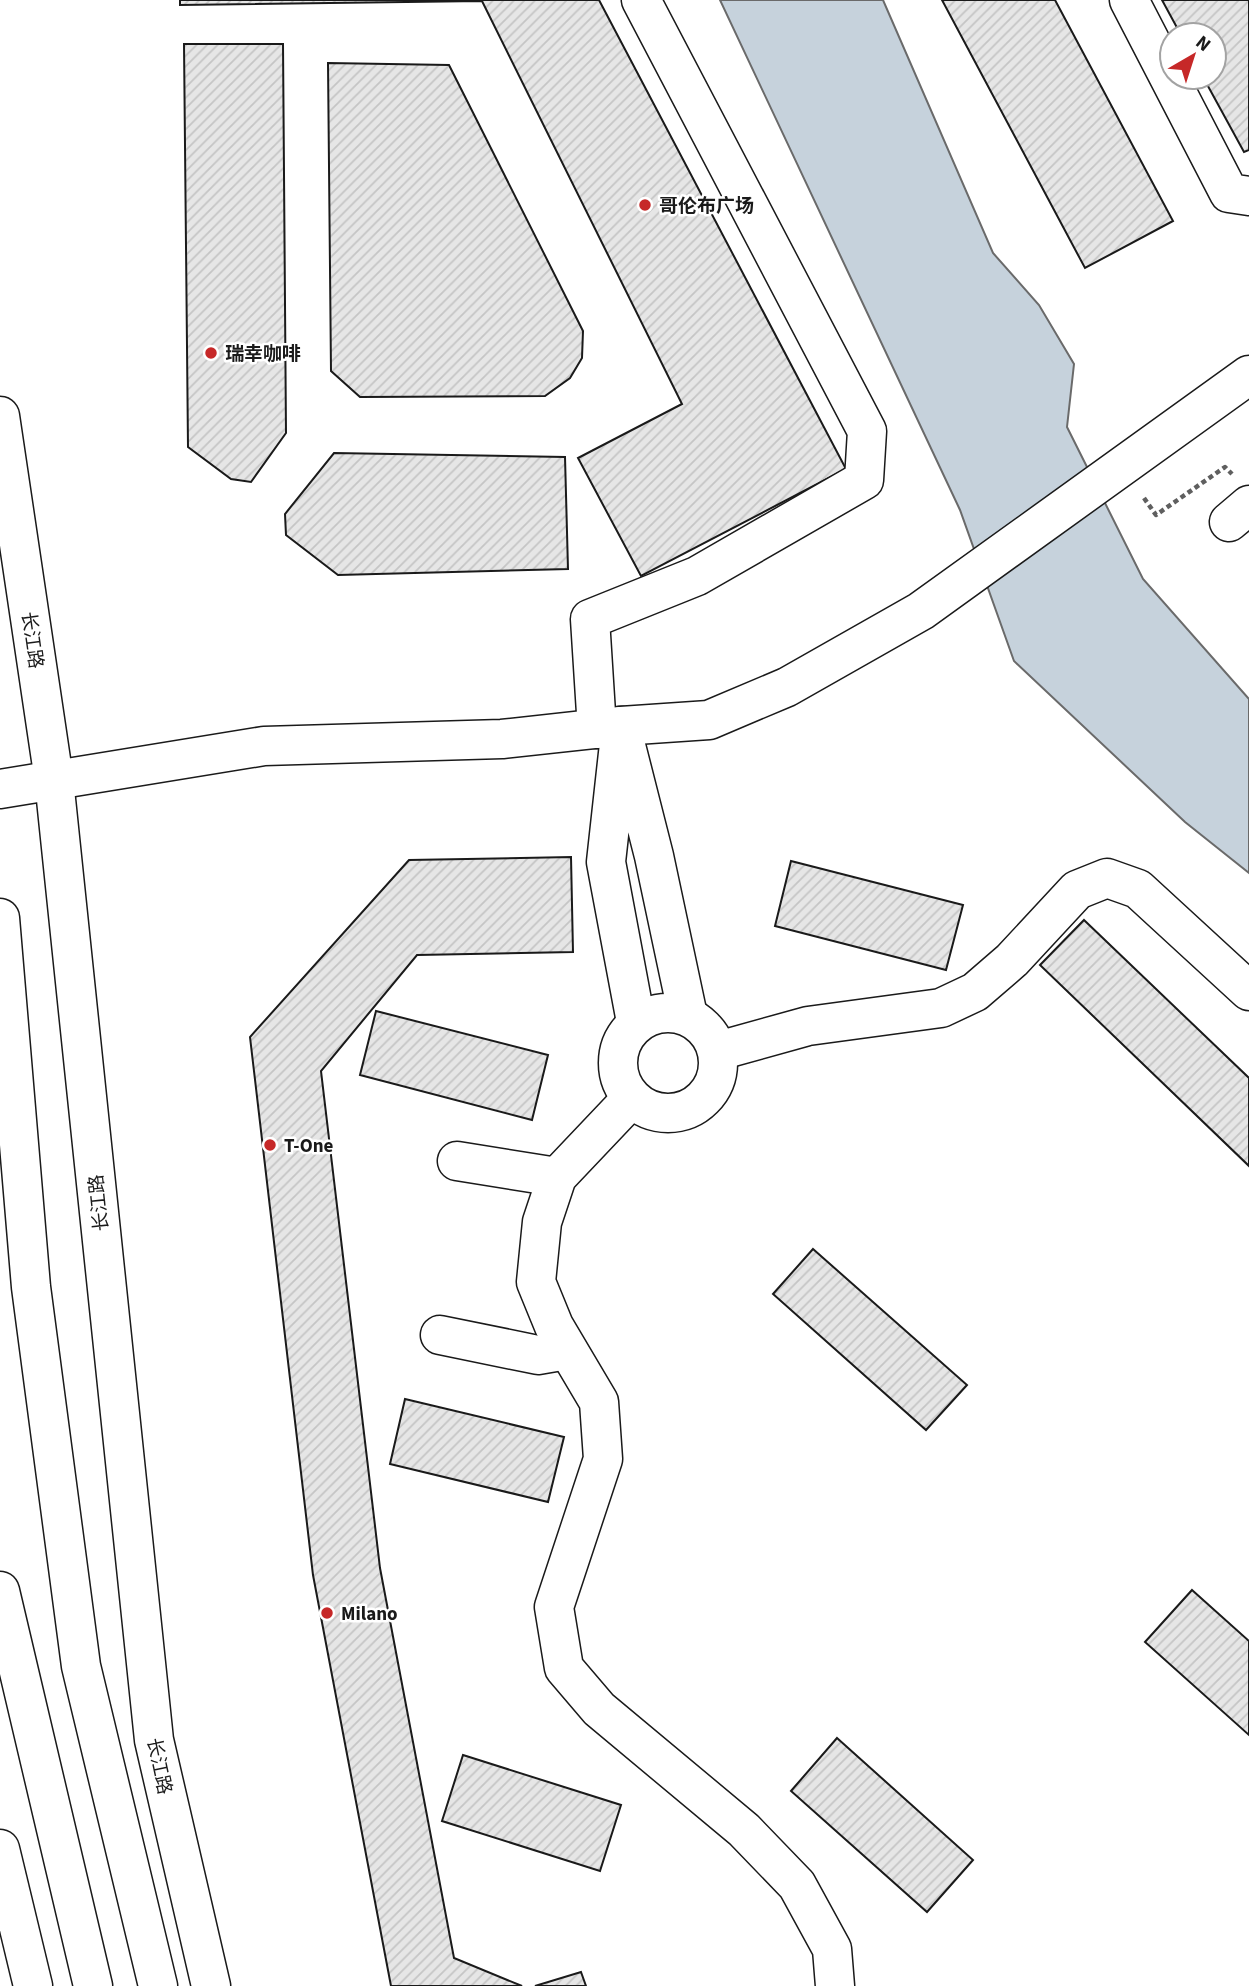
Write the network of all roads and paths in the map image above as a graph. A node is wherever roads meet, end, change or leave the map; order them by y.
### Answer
1 (641, 0) edge
2 (1129, 0) edge
3 (1249, 196) edge
4 (1249, 375) edge
5 (0, 416) edge
6 (1225, 467) dead end
7 (1156, 515) dead end
8 (609, 728) junction
9 (54, 780) junction
10 (0, 789) edge
11 (0, 918) edge
12 (1249, 991) edge
13 (688, 1016) junction
14 (636, 1022) junction
15 (718, 1051) junction
16 (631, 1099) junction
17 (457, 1161) dead end
18 (557, 1177) junction
19 (440, 1335) dead end
20 (567, 1350) junction
21 (0, 1591) edge
22 (0, 1849) edge
23 (33, 1986) edge
24 (93, 1986) edge
25 (158, 1986) edge
26 (211, 1986) edge
27 (835, 1986) edge

1 - 8 main road
2 - 3 main road
4 - 8 main road
5 - 9 main road, 长江路
6 - 7 path
8 - 9 main road
8 - 13 main road
8 - 14 main road
9 - 10 main road
9 - 26 main road, 长江路
11 - 25 main road
12 - 15 main road
13 - 14 main road
13 - 15 main road
14 - 16 main road
15 - 16 main road
16 - 18 main road
17 - 18 main road
18 - 20 main road
19 - 20 main road
20 - 27 main road
21 - 24 main road
22 - 23 main road

